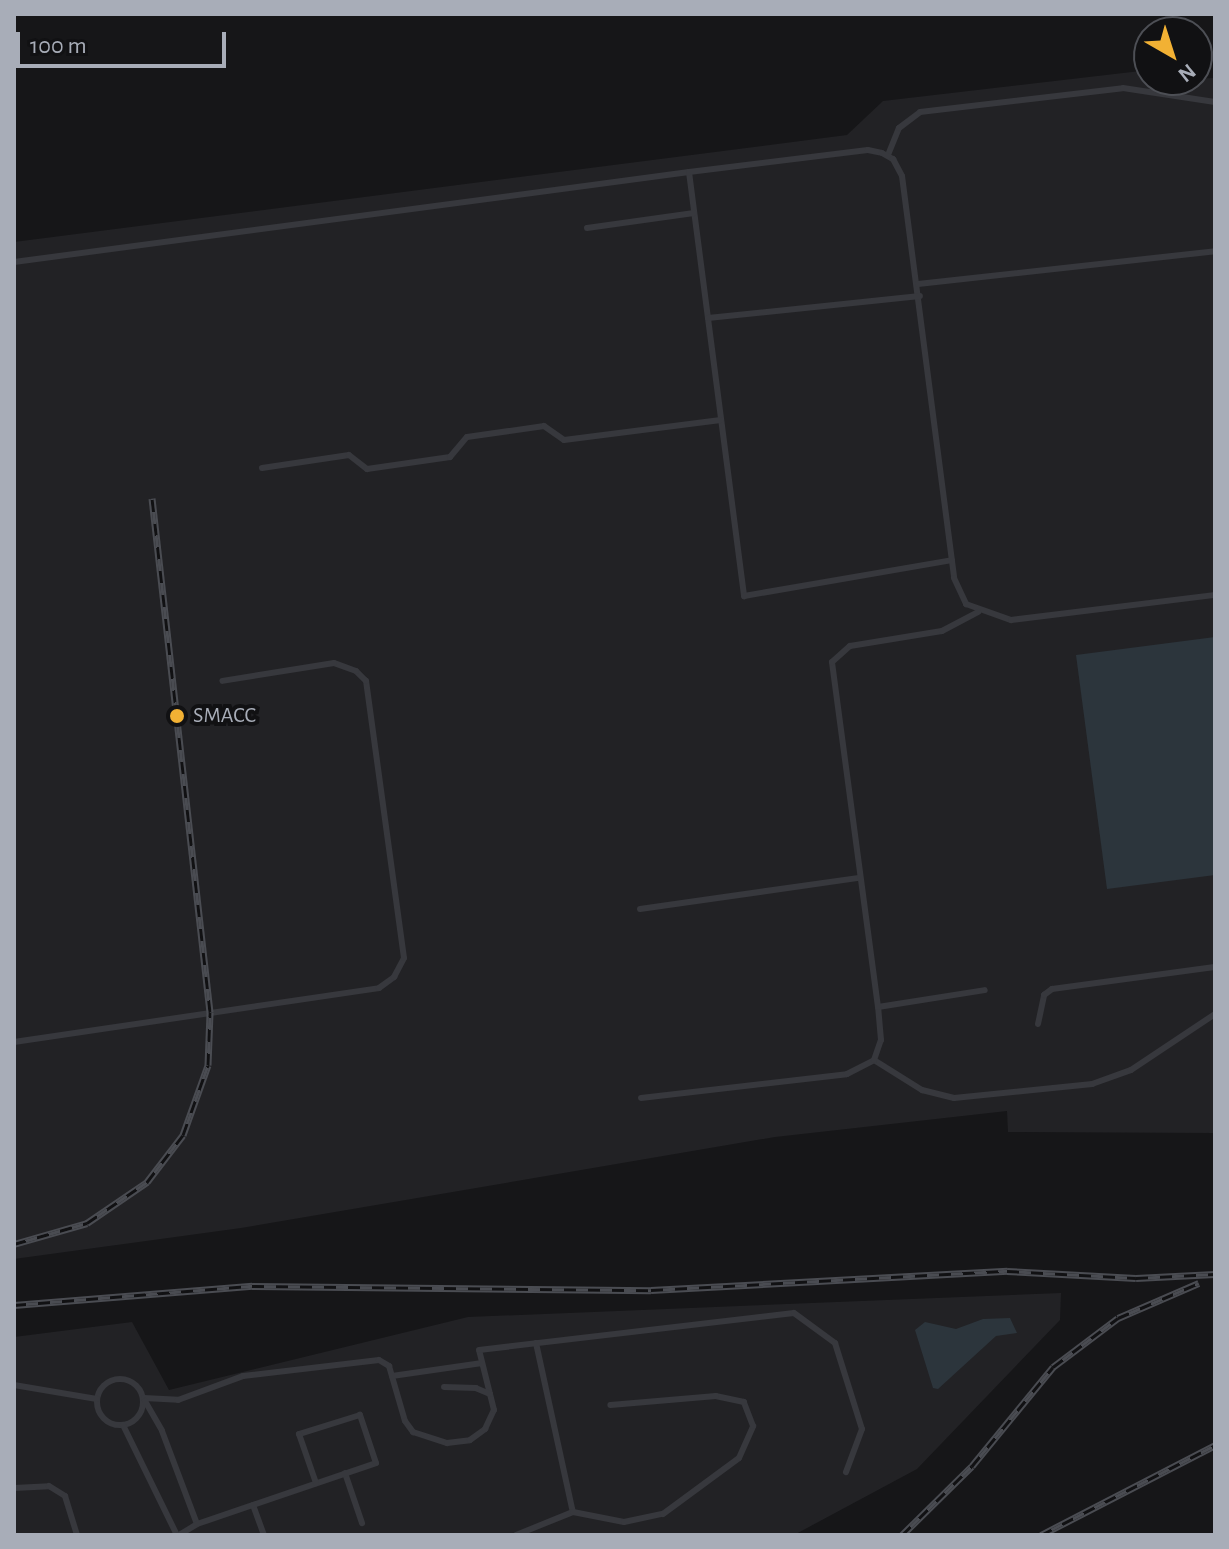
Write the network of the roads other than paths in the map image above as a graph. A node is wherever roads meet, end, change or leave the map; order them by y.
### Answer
1 (1215, 102) edge
2 (888, 155) junction
3 (689, 172) junction
4 (694, 213) junction
5 (587, 228) dead end
6 (1215, 251) edge
7 (14, 262) edge
8 (918, 284) junction
9 (920, 296) junction
10 (708, 318) junction
11 (721, 420) junction
12 (262, 468) dead end
13 (952, 560) junction
14 (1215, 595) edge
15 (978, 612) junction
16 (222, 681) dead end
17 (859, 878) junction
18 (640, 909) dead end
19 (1215, 967) edge
20 (985, 990) dead end
21 (878, 1007) junction
22 (1215, 1014) edge
23 (1038, 1024) dead end
24 (14, 1042) edge
25 (874, 1060) junction
26 (641, 1098) dead end
27 (536, 1343) junction
28 (482, 1363) junction
29 (392, 1376) junction
30 (14, 1385) edge
31 (444, 1387) dead end
32 (490, 1394) junction
33 (144, 1398) junction
34 (97, 1399) junction
35 (610, 1405) dead end
36 (123, 1425) junction
37 (846, 1472) dead end
38 (345, 1473) junction
39 (316, 1483) junction
40 (14, 1488) edge
41 (253, 1505) junction
42 (573, 1512) junction
43 (362, 1523) dead end
44 (197, 1524) junction
45 (77, 1535) edge
46 (178, 1535) edge
47 (264, 1535) edge
48 (516, 1535) edge

1 - 2 lane
2 - 3 lane
2 - 8 lane
3 - 4 lane
3 - 7 lane
4 - 5 lane
4 - 10 lane
6 - 8 lane
8 - 9 lane
9 - 10 lane
9 - 13 lane
10 - 11 lane
11 - 12 lane
11 - 13 lane
13 - 15 lane
14 - 15 lane
15 - 17 lane
16 - 24 lane
17 - 18 lane
17 - 21 lane
19 - 23 lane
20 - 21 lane
21 - 25 lane
22 - 25 lane
25 - 26 lane
27 - 28 lane
27 - 37 lane
27 - 42 lane
28 - 29 lane
28 - 32 lane
29 - 32 lane
29 - 33 lane
30 - 34 lane
31 - 32 lane
33 - 34 lane
33 - 36 lane
33 - 44 lane
34 - 36 lane
35 - 42 lane
36 - 46 lane
38 - 39 lane
38 - 39 lane
38 - 43 lane
39 - 41 lane
40 - 45 lane
41 - 44 lane
41 - 47 lane
42 - 48 lane
44 - 46 lane

